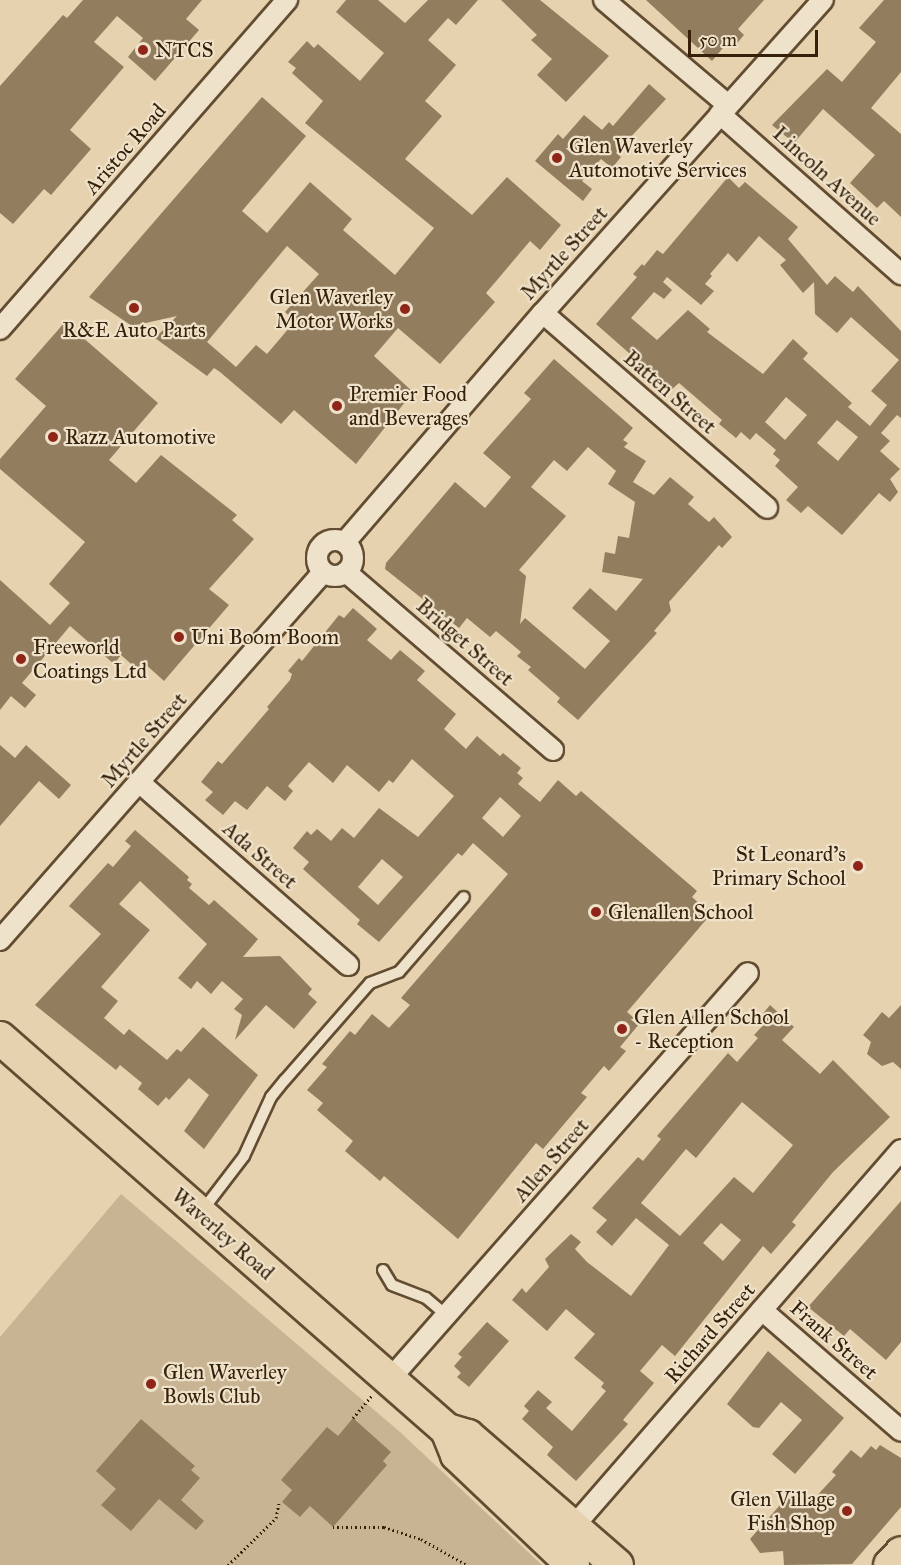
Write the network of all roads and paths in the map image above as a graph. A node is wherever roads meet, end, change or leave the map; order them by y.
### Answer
1 (287, 0) edge
2 (604, 0) edge
3 (823, 0) edge
4 (724, 110) junction
5 (901, 274) edge
6 (543, 313) junction
7 (0, 329) edge
8 (766, 508) dead end
9 (345, 542) junction
10 (323, 572) junction
11 (346, 572) junction
12 (553, 750) dead end
13 (139, 782) junction
14 (464, 897) dead end
15 (0, 940) edge
16 (348, 965) dead end
17 (748, 973) dead end
18 (0, 1038) edge
19 (901, 1149) edge
20 (200, 1214) junction
21 (383, 1270) dead end
22 (762, 1310) junction
23 (446, 1315) junction
24 (381, 1387) junction
25 (353, 1418) dead end
26 (901, 1431) edge
27 (279, 1503) dead end
28 (333, 1527) dead end
29 (567, 1546) edge
30 (901, 1552) edge
31 (228, 1565) edge
32 (467, 1565) edge
33 (617, 1565) edge
34 (890, 1565) edge

1 - 7 street, Aristoc Road
2 - 4 street, Lincoln Avenue
3 - 4 street, Myrtle Street
4 - 5 street, Lincoln Avenue
4 - 6 street, Myrtle Street
6 - 8 street, Batten Street
6 - 9 street, Myrtle Street
9 - 10 street
9 - 11 street
10 - 11 street
10 - 13 street, Myrtle Street
11 - 12 street, Bridget Street
13 - 15 street, Myrtle Street
13 - 16 street, Ada Street
14 - 20 lane
17 - 23 street, Allen Street
18 - 20 main road, Waverley Road
19 - 22 street, Richard Street
20 - 24 main road, Waverley Road
21 - 23 lane
22 - 26 street, Frank Street
22 - 29 street, Richard Street
23 - 24 street, Allen Street
24 - 25 path
24 - 29 main road, Waverley Road
27 - 31 path
28 - 32 path
29 - 33 main road, Waverley Road
30 - 34 highway

